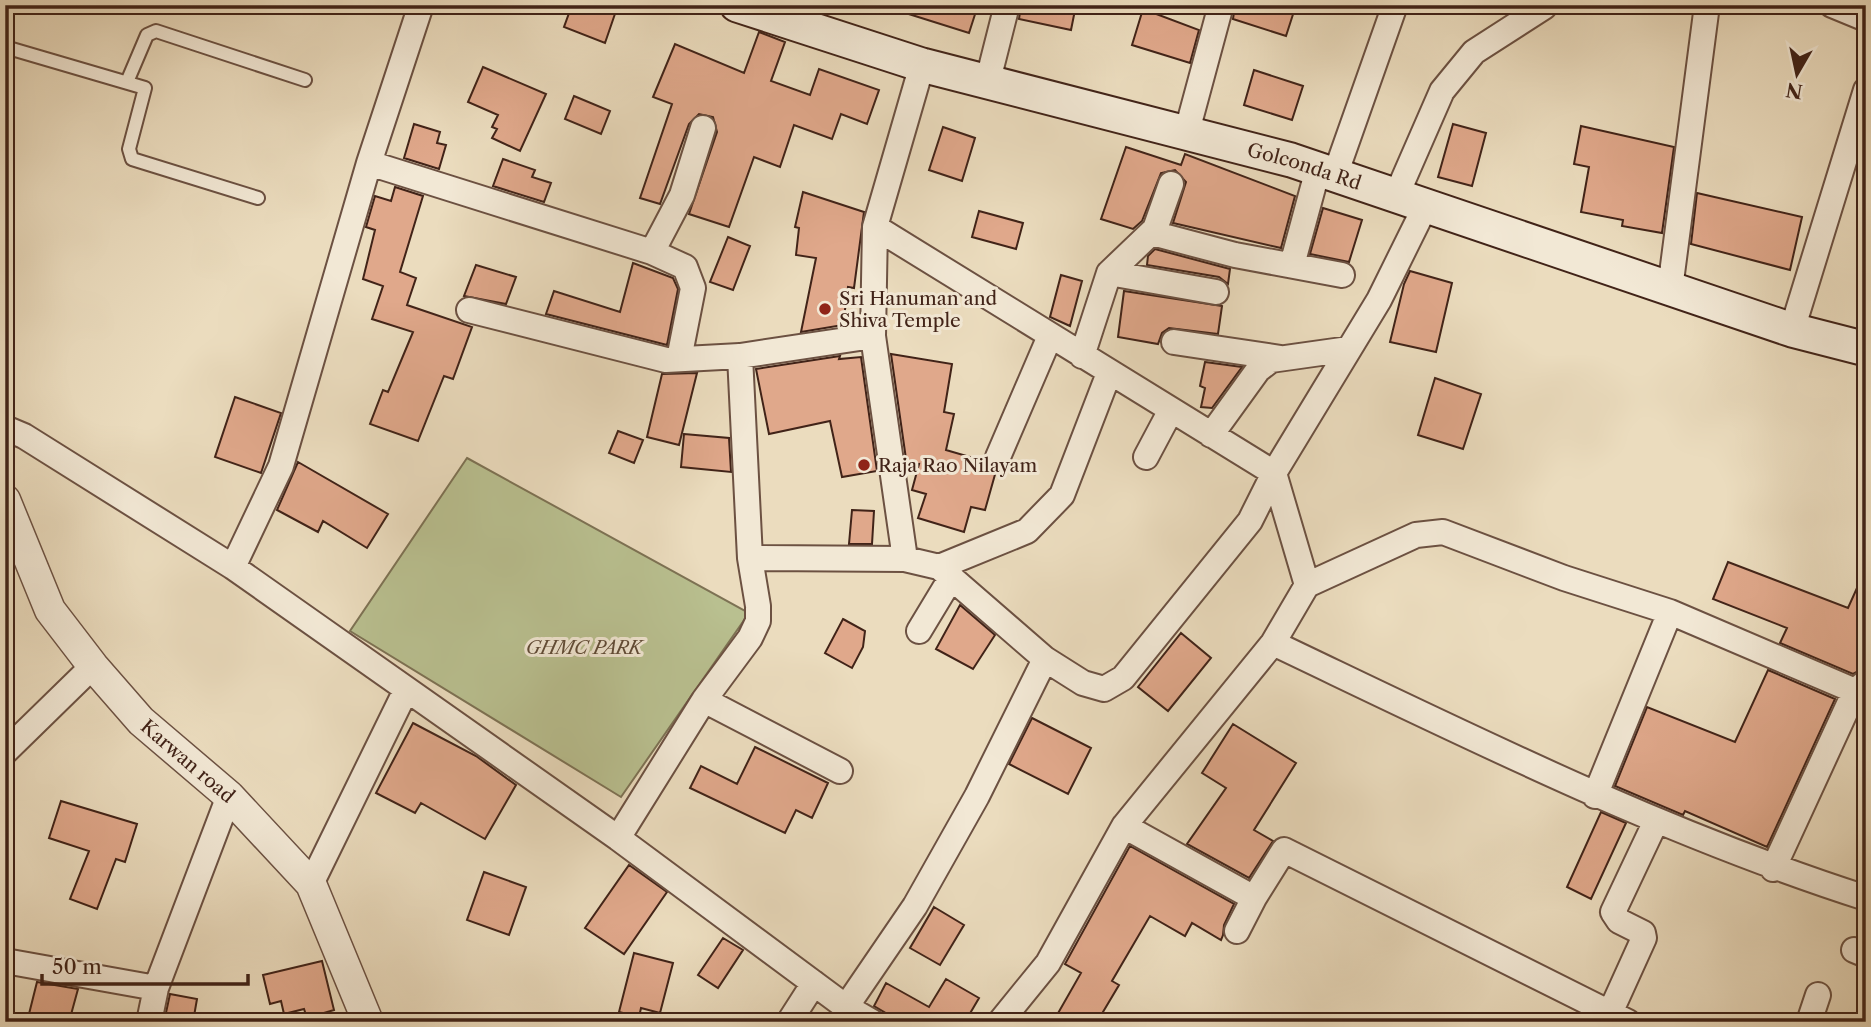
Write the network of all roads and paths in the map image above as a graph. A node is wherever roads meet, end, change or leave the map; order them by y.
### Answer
1 (421, 5) edge
2 (737, 5) edge
3 (1007, 5) edge
4 (1221, 5) edge
5 (1707, 5) edge
6 (1832, 5) edge
7 (1389, 6) edge
8 (1545, 7) dead end
9 (1866, 19) edge
10 (5, 47) edge
11 (922, 65) junction
12 (305, 80) dead end
13 (988, 80) junction
14 (127, 82) junction
15 (1866, 90) edge
16 (703, 128) dead end
17 (1187, 131) junction
18 (369, 163) junction
19 (1327, 172) junction
20 (1171, 184) dead end
21 (257, 198) dead end
22 (1412, 199) junction
23 (875, 227) junction
24 (1152, 233) junction
25 (652, 252) junction
26 (1292, 265) junction
27 (1109, 273) junction
28 (1342, 275) dead end
29 (1670, 289) junction
30 (1216, 292) dead end
31 (469, 310) dead end
32 (1792, 330) junction
33 (873, 336) junction
34 (1050, 336) junction
35 (1174, 342) dead end
36 (1349, 349) junction
37 (1866, 349) edge
38 (740, 356) junction
39 (1082, 356) junction
40 (1281, 358) junction
41 (679, 359) junction
42 (1110, 373) junction
43 (1171, 410) junction
44 (5, 428) edge
45 (1211, 435) junction
46 (998, 457) dead end
47 (1146, 457) dead end
48 (1274, 473) junction
49 (5, 500) edge
50 (750, 558) junction
51 (905, 559) junction
52 (233, 567) junction
53 (945, 572) junction
54 (1307, 585) junction
55 (1670, 611) junction
56 (919, 631) dead end
57 (1273, 643) junction
58 (1045, 659) junction
59 (93, 666) junction
60 (1862, 689) edge
61 (406, 690) junction
62 (704, 700) junction
63 (5, 752) edge
64 (840, 771) dead end
65 (229, 796) junction
66 (1595, 796) junction
67 (1656, 821) junction
68 (1124, 826) junction
69 (618, 838) junction
70 (1773, 869) junction
71 (311, 884) junction
72 (1254, 898) junction
73 (1866, 898) edge
74 (1237, 931) dead end
75 (5, 961) edge
76 (814, 983) junction
77 (156, 988) junction
78 (1818, 995) dead end
79 (846, 1007) junction
80 (1619, 1017) edge
81 (149, 1022) edge
82 (368, 1022) edge
83 (789, 1022) edge
84 (872, 1022) edge
85 (1000, 1022) edge
86 (1809, 1022) edge

1 - 18 street
2 - 11 main road, Golconda Rd
3 - 13 street
4 - 17 street
5 - 29 street
6 - 9 street
7 - 19 street
8 - 22 street
10 - 14 lane
11 - 13 main road, Golconda Rd
11 - 23 street
12 - 14 lane
13 - 17 main road, Golconda Rd
14 - 21 lane
15 - 32 street
16 - 25 street
17 - 19 main road, Golconda Rd
18 - 25 street
18 - 52 street
19 - 22 main road, Golconda Rd
19 - 26 street
20 - 24 street
22 - 29 main road, Golconda Rd
22 - 36 street
23 - 33 street
23 - 34 street
24 - 26 street
24 - 27 street
25 - 41 street
26 - 28 street
27 - 30 street
27 - 39 street
29 - 32 main road, Golconda Rd
31 - 41 street
32 - 37 main road, Golconda Rd
33 - 38 street
33 - 51 street
34 - 39 street
34 - 46 street
35 - 40 street
36 - 40 street
36 - 48 street
38 - 41 street
38 - 50 street
39 - 42 street
40 - 45 street
42 - 43 street
42 - 53 street
43 - 45 street
43 - 47 street
44 - 52 street
45 - 48 street
48 - 54 street
48 - 58 street
49 - 59 street, Karwan road
50 - 51 street
50 - 62 street
51 - 53 street
52 - 61 street
53 - 56 street
53 - 58 street
54 - 55 street
54 - 57 street
55 - 60 street
55 - 66 street
57 - 66 street
57 - 68 street
58 - 79 street
59 - 63 street
59 - 65 street, Karwan road
60 - 70 street
61 - 69 street
61 - 71 street
62 - 64 street
62 - 69 street
65 - 71 street, Karwan road
65 - 77 street
66 - 67 street
67 - 70 street
67 - 80 street
68 - 72 street
68 - 85 street
69 - 76 street
70 - 73 street
71 - 82 street, Karwan road
72 - 74 street
72 - 80 street
75 - 77 street
76 - 79 street
76 - 83 street
77 - 81 street
78 - 86 street
79 - 84 street

